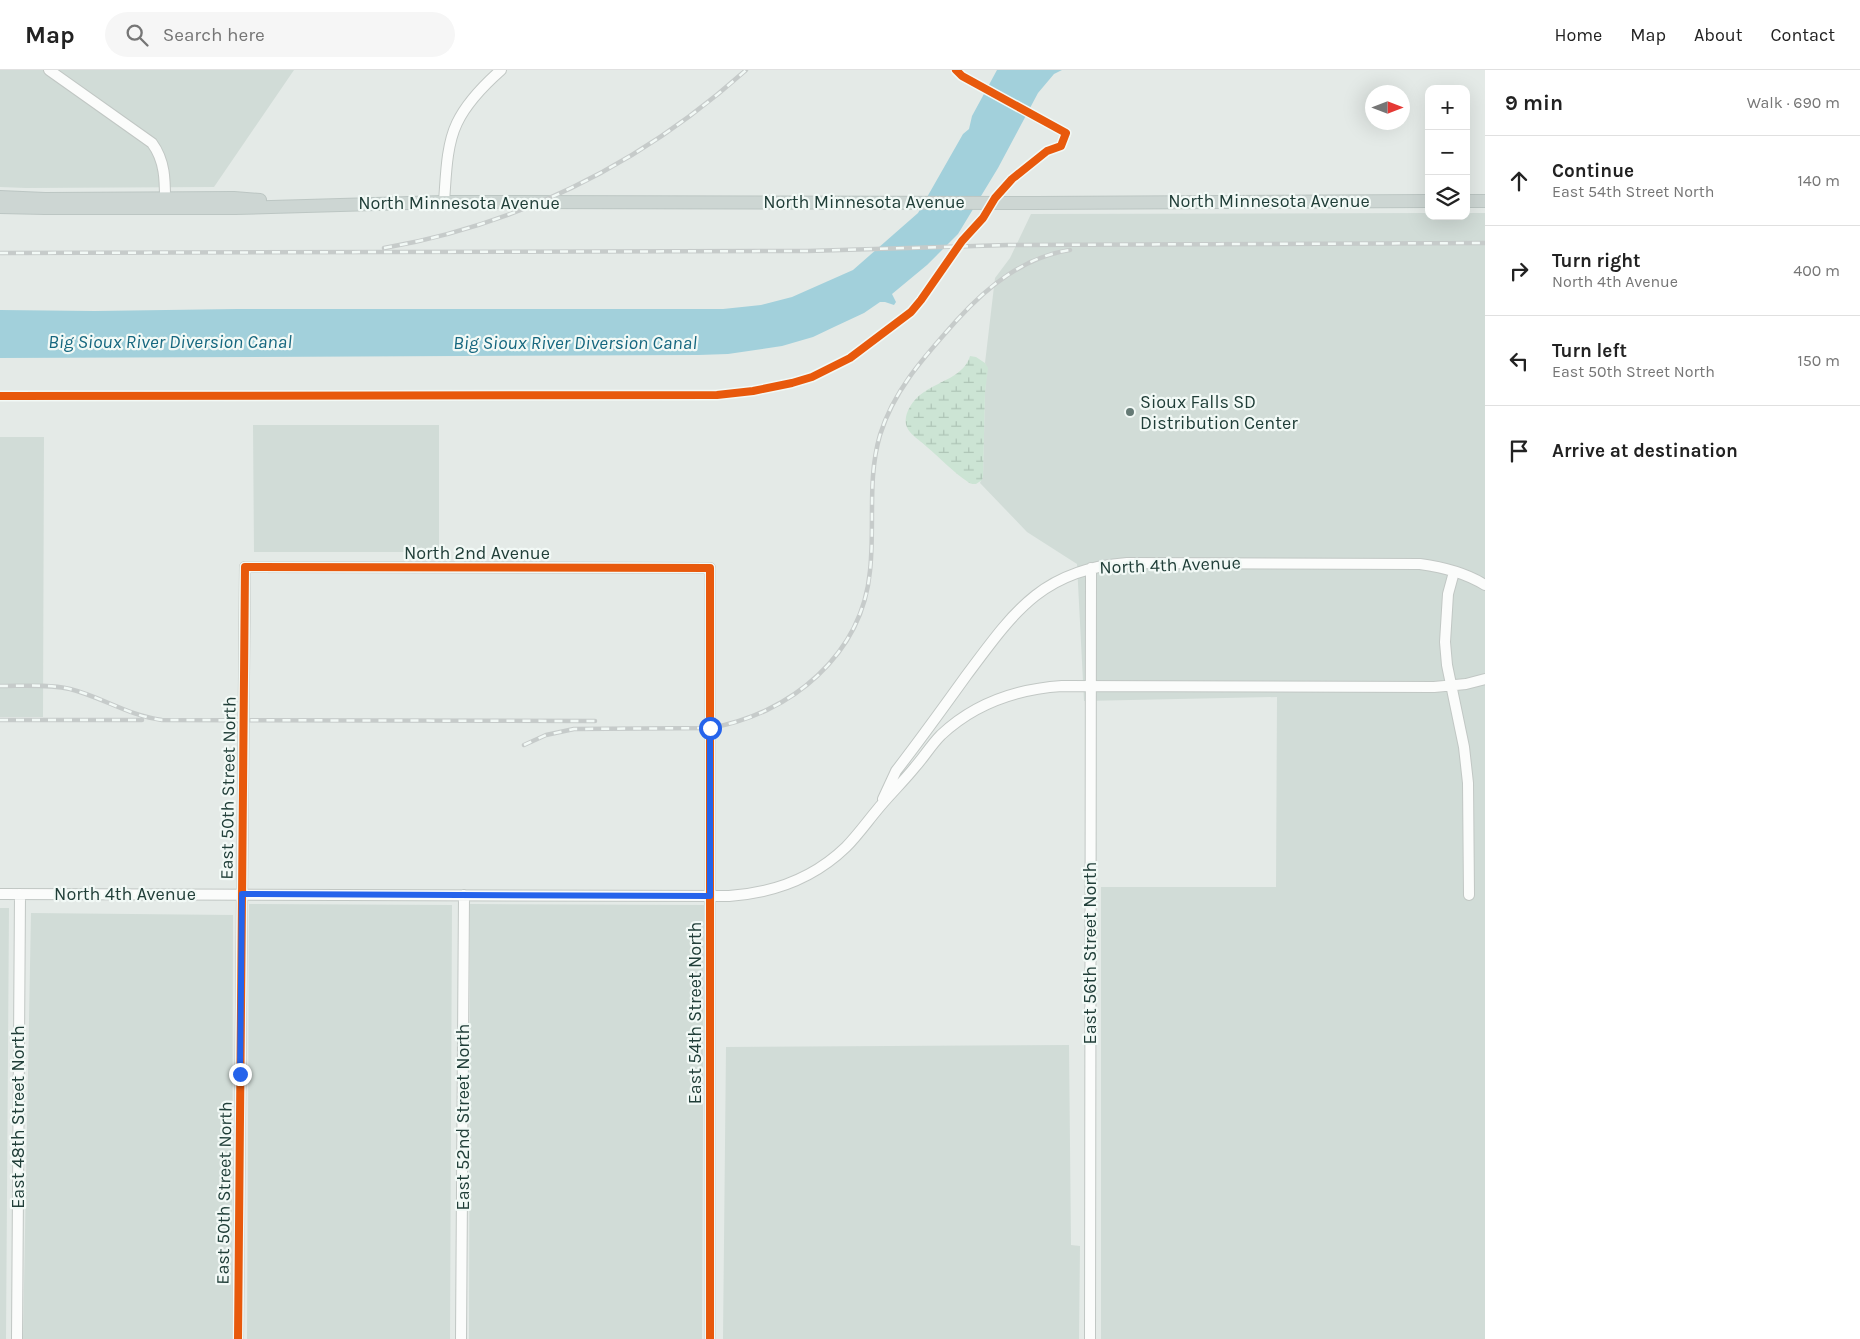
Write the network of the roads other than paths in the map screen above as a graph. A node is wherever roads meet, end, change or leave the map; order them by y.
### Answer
1 (49, 70) edge
2 (501, 70) edge
3 (0, 197) edge
4 (1425, 201) edge
5 (1470, 201) edge
6 (1485, 201) edge
7 (444, 202) junction
8 (165, 203) junction
9 (0, 206) edge
10 (245, 567) joint
11 (710, 568) joint
12 (1091, 568) junction
13 (1454, 572) junction
14 (1485, 585) edge
15 (1485, 680) edge
16 (1091, 686) junction
17 (1450, 686) junction
18 (878, 808) junction
19 (0, 894) edge
20 (20, 894) junction
21 (242, 894) junction
22 (464, 895) junction
23 (1469, 895) dead end
24 (710, 896) junction
25 (17, 1339) edge
26 (238, 1339) edge
27 (461, 1339) edge
28 (710, 1339) edge
29 (1090, 1339) edge

1 - 8 street
2 - 7 street
3 - 8 main road, North Minnesota Avenue
4 - 7 main road, North Minnesota Avenue
5 - 6 main road
7 - 8 main road, North Minnesota Avenue
8 - 9 main road, North Minnesota Avenue
10 - 11 street, North 2nd Avenue
10 - 21 street, East 50th Street North
11 - 24 street, East 54th Street North
12 - 13 street, North 4th Avenue
12 - 16 street, East 56th Street North
12 - 18 street, North 4th Avenue
13 - 14 street, North 4th Avenue
13 - 17 street
15 - 17 street, North 4th Avenue
16 - 17 street, North 4th Avenue
16 - 18 street, North 4th Avenue
16 - 29 street, East 56th Street North
17 - 23 street
18 - 24 street, North 4th Avenue
19 - 20 street, North 4th Avenue
20 - 21 street, North 4th Avenue
20 - 25 street, East 48th Street North
21 - 22 street, North 4th Avenue
21 - 26 street, East 50th Street North
22 - 24 street, North 4th Avenue
22 - 27 street, East 52nd Street North
24 - 28 street, East 54th Street North

